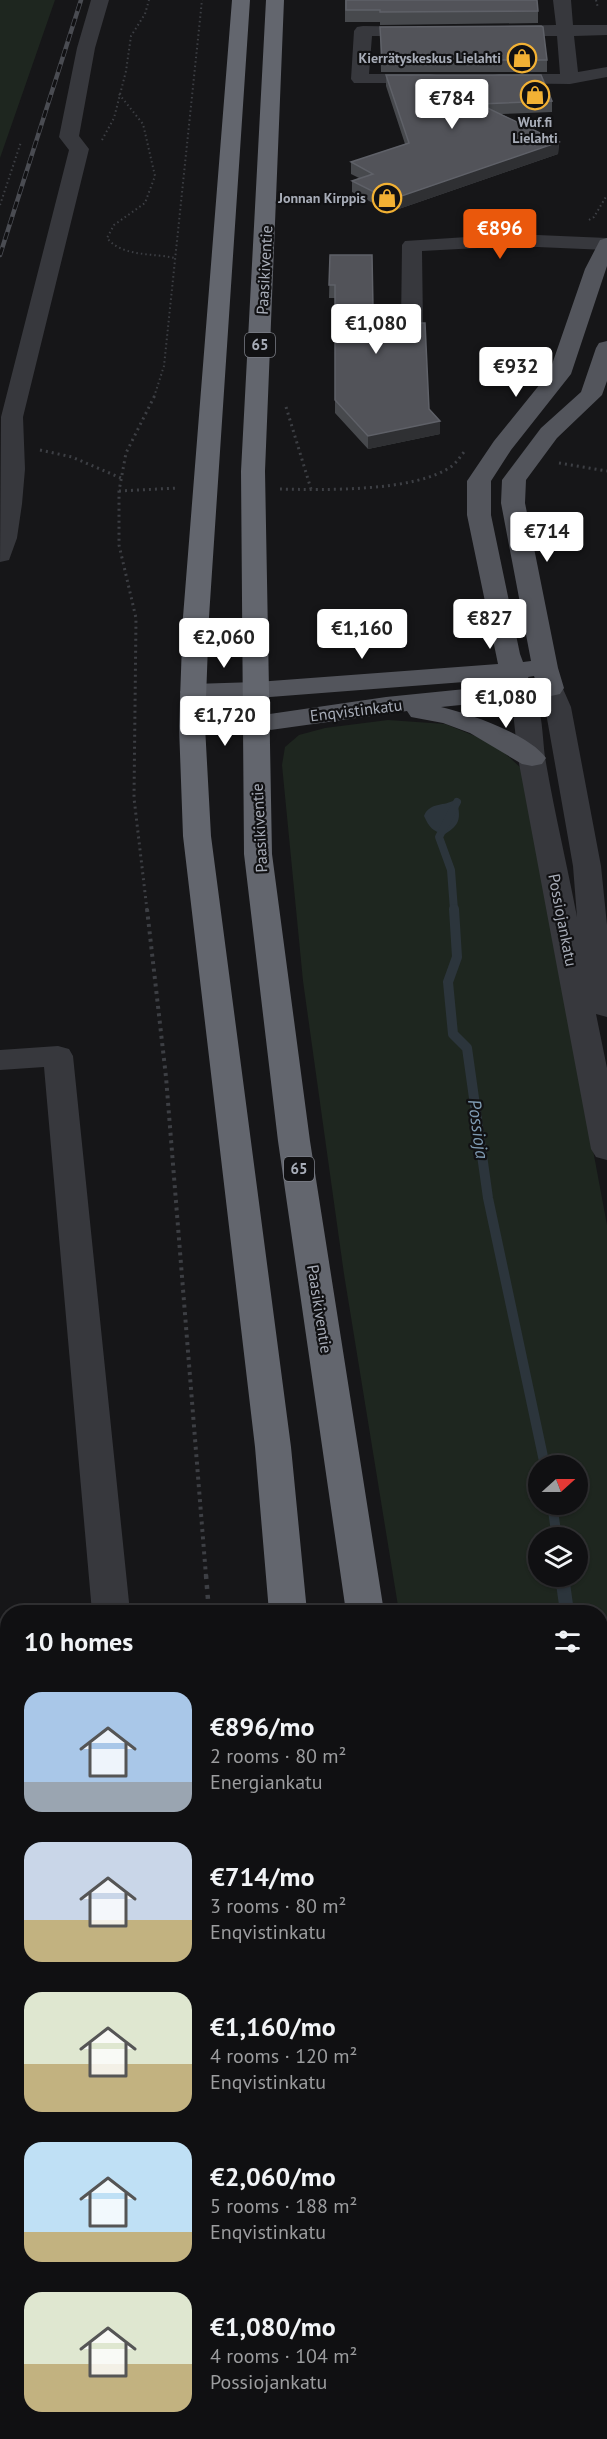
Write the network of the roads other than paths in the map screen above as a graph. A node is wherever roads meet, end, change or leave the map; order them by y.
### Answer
1 (100, 0) edge
2 (241, 0) edge
3 (275, 0) edge
4 (562, 0) edge
5 (566, 30) junction
6 (607, 30) edge
7 (447, 31) edge
8 (482, 31) edge
9 (607, 72) edge
10 (453, 79) edge
11 (477, 79) edge
12 (570, 79) junction
13 (607, 244) edge
14 (412, 326) edge
15 (607, 348) edge
16 (0, 555) edge
17 (548, 678) junction
18 (516, 681) junction
19 (257, 690) junction
20 (386, 705) junction
21 (193, 709) junction
22 (256, 724) junction
23 (532, 758) junction
24 (607, 1007) edge
25 (0, 1060) edge
26 (607, 1149) edge
27 (110, 1605) edge
28 (287, 1605) edge
29 (364, 1605) edge

1 - 16 street
2 - 21 highway
3 - 19 highway, Paasikiventie / 65
4 - 5 street
5 - 6 street
5 - 8 street
5 - 12 street
7 - 10 street
9 - 12 street
11 - 12 street
13 - 14 street
13 - 18 main road
15 - 17 main road
17 - 18 main road, Enqvistinkatu
17 - 24 street, Possiojankatu
18 - 19 main road, Enqvistinkatu
18 - 20 main road, Enqvistinkatu
18 - 23 street, Possiojankatu
19 - 21 main road, Enqvistinkatu
19 - 22 highway, Paasikiventie / 65
20 - 22 main road, Enqvistinkatu
20 - 23 main road
21 - 22 main road, Enqvistinkatu
21 - 28 highway
22 - 29 highway, Paasikiventie / 65
23 - 26 street, Possiojankatu
25 - 27 street

